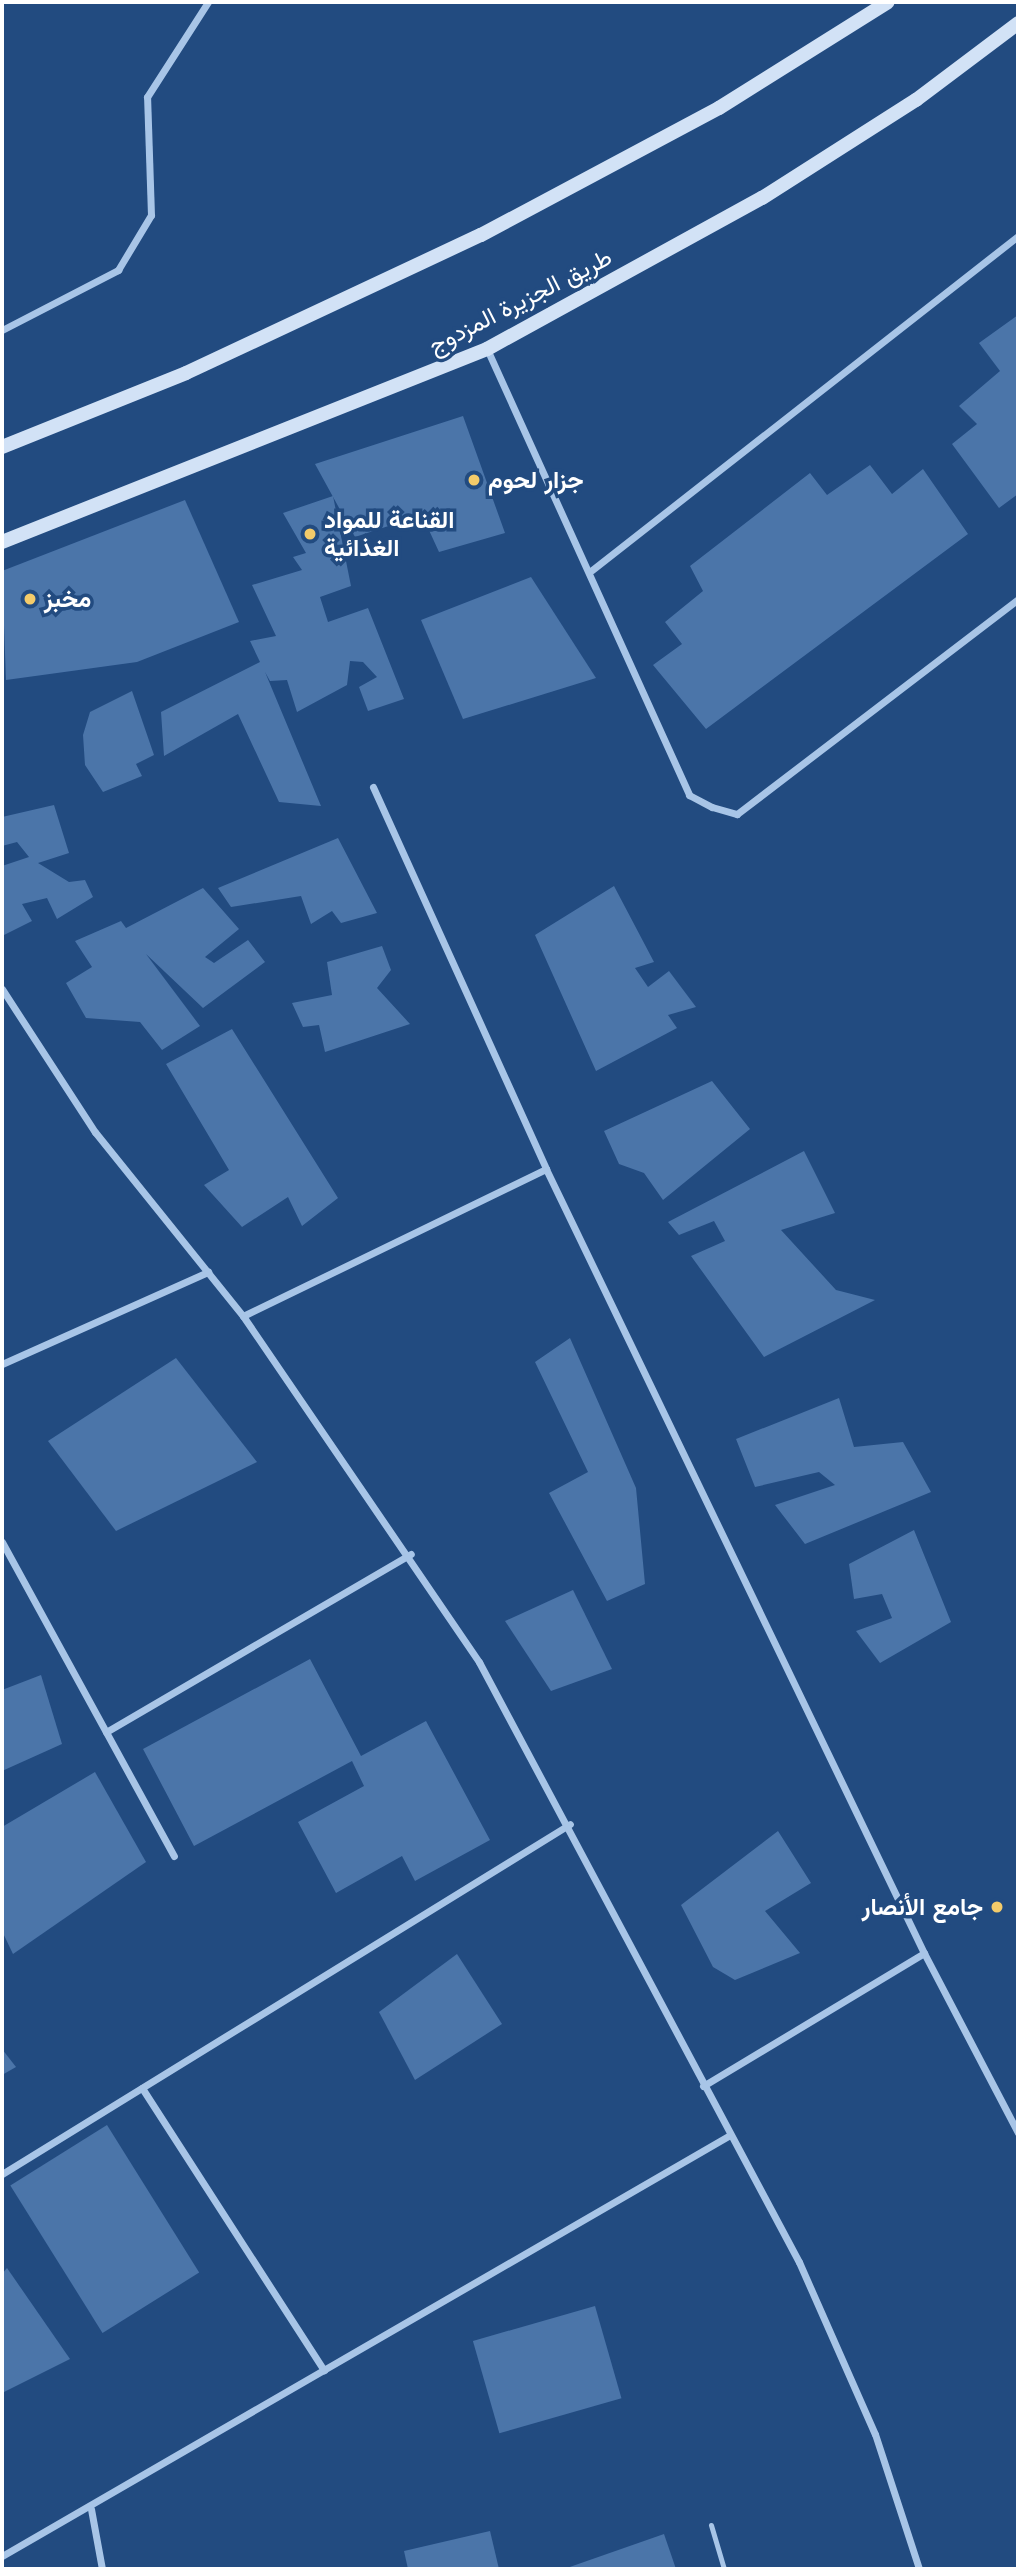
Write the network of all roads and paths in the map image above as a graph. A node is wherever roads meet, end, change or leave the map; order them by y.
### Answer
1 (208, 2) edge
2 (888, 2) edge
3 (1018, 23) edge
4 (1018, 236) edge
5 (2, 330) edge
6 (487, 349) junction
7 (2, 447) edge
8 (2, 542) edge
9 (592, 570) junction
10 (1018, 599) edge
11 (373, 788) dead end
12 (2, 989) edge
13 (546, 1169) junction
14 (208, 1272) junction
15 (243, 1316) junction
16 (2, 1364) edge
17 (2, 1542) edge
18 (411, 1554) junction
19 (106, 1732) junction
20 (570, 1824) junction
21 (174, 1856) dead end
22 (924, 1952) junction
23 (703, 2086) junction
24 (142, 2088) junction
25 (1018, 2133) edge
26 (730, 2135) junction
27 (2, 2174) edge
28 (324, 2370) junction
29 (91, 2509) junction
30 (711, 2525) dead end
31 (2, 2556) edge
32 (102, 2569) edge
33 (724, 2569) edge
34 (919, 2569) edge

1 - 5 street
2 - 7 main road
3 - 6 main road, طريق الجزيرة المزدوج
4 - 9 street
6 - 8 main road, طريق الجزيرة المزدوج
6 - 9 street
9 - 10 street
11 - 13 street
12 - 14 street
13 - 15 street
13 - 22 street
14 - 15 street
14 - 16 street
15 - 18 street
17 - 19 street
18 - 19 street
18 - 20 street
19 - 21 street
20 - 23 street
20 - 24 street
22 - 23 street
22 - 25 street
23 - 26 street
24 - 27 street
24 - 28 street
26 - 28 street
26 - 34 street
28 - 29 street
29 - 31 street
29 - 32 street
30 - 33 lane

